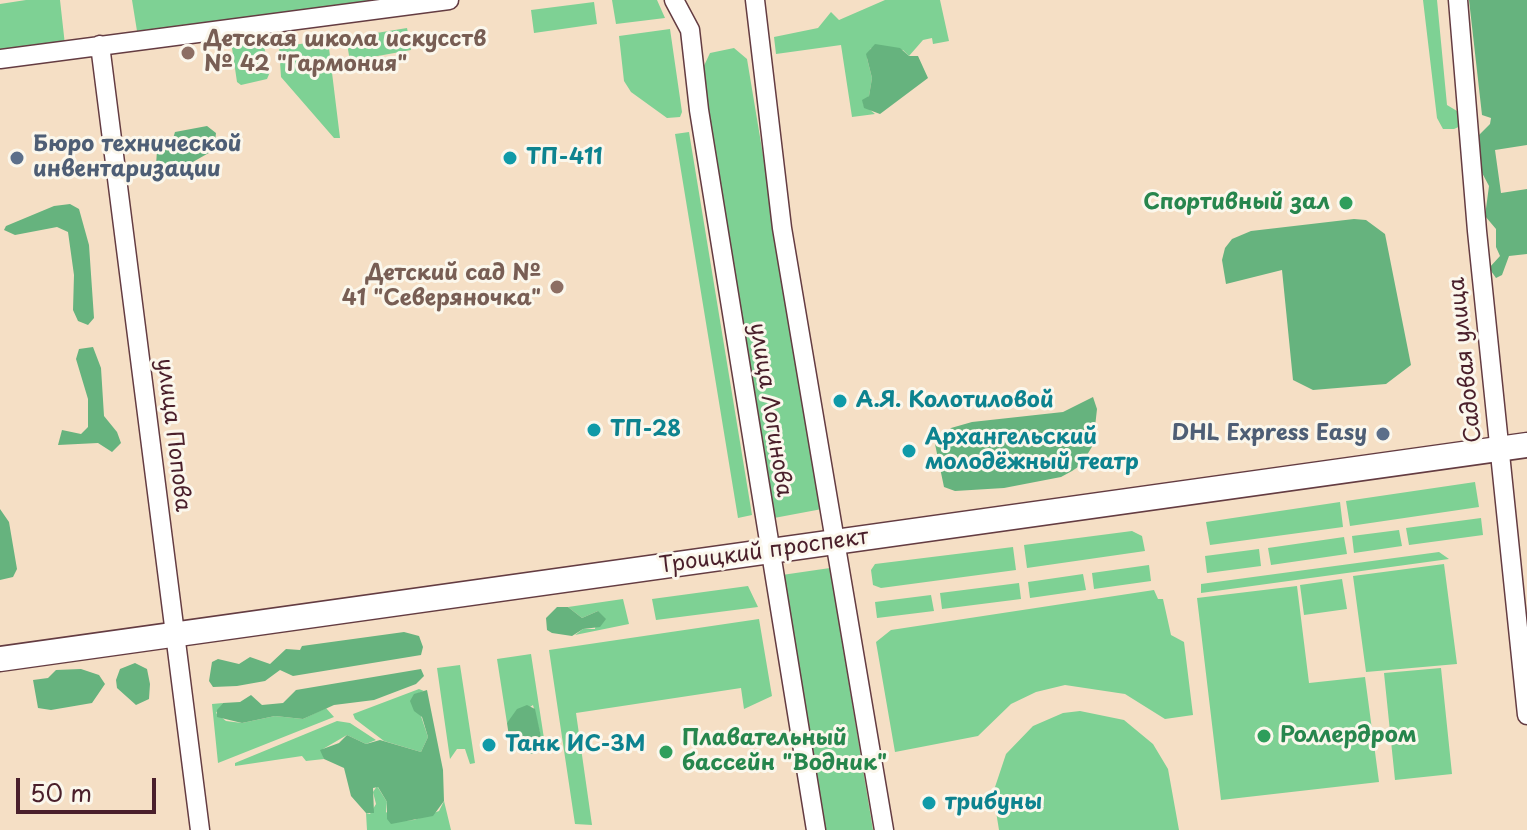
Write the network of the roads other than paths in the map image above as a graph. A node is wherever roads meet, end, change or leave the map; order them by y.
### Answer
1 (449, 0) edge
2 (674, 0) edge
3 (755, 0) edge
4 (1458, 0) edge
5 (100, 45) junction
6 (0, 59) edge
7 (1527, 445) edge
8 (1499, 448) junction
9 (835, 542) junction
10 (768, 551) junction
11 (175, 635) junction
12 (0, 659) edge
13 (1527, 715) edge
14 (200, 830) edge
15 (816, 830) edge
16 (884, 830) edge

1 - 5 street
2 - 10 street, улица Логинова
3 - 9 street, улица Логинова
4 - 8 street, Садовая улица
5 - 6 street
5 - 11 street, улица Попова
7 - 8 main road, Троицкий проспект
8 - 9 main road, Троицкий проспект
8 - 13 street, Садовая улица
9 - 10 main road, Троицкий проспект
9 - 16 street, улица Логинова
10 - 11 main road, Троицкий проспект
10 - 15 street, улица Логинова
11 - 12 main road, Троицкий проспект
11 - 14 street, улица Попова

